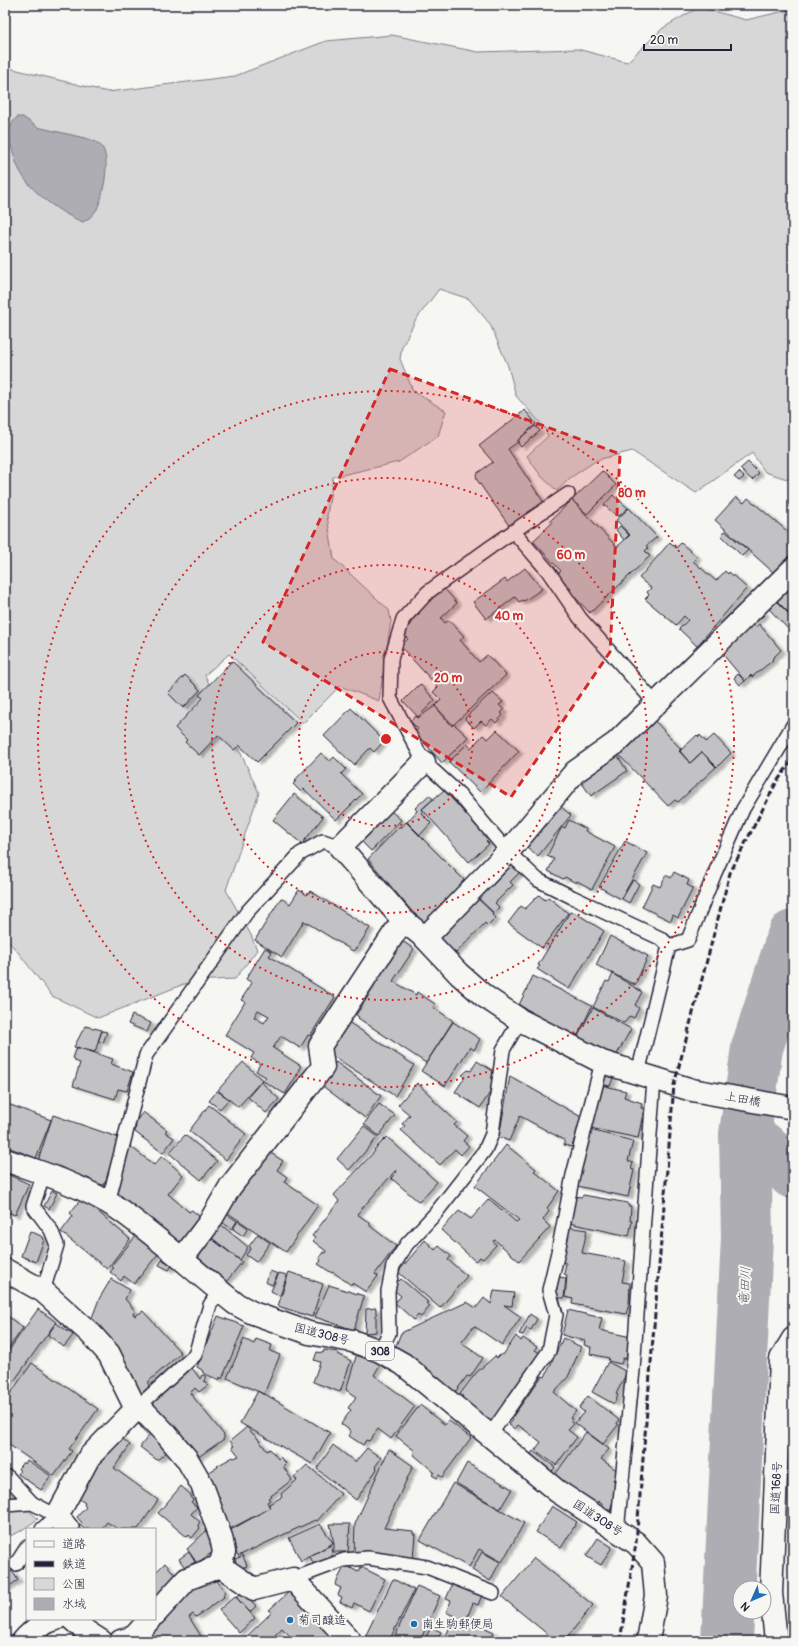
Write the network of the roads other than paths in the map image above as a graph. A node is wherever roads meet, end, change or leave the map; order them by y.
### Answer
1 (568, 494) dead end
2 (514, 532) junction
3 (793, 569) edge
4 (656, 704) junction
5 (793, 725) edge
6 (424, 762) junction
7 (340, 847) junction
8 (508, 852) junction
9 (403, 920) junction
10 (425, 938) junction
11 (668, 946) junction
12 (520, 1020) junction
13 (602, 1062) junction
14 (646, 1076) junction
15 (793, 1108) edge
16 (5, 1160) edge
17 (44, 1173) junction
18 (108, 1203) junction
19 (182, 1259) junction
20 (5, 1270) edge
21 (43, 1291) junction
22 (219, 1291) junction
23 (793, 1339) edge
24 (380, 1351) junction
25 (138, 1408) junction
26 (490, 1435) junction
27 (8, 1477) dead end
28 (32, 1503) junction
29 (5, 1505) edge
30 (56, 1525) edge
31 (617, 1531) junction
32 (26, 1549) edge
33 (16, 1564) dead end
34 (220, 1566) junction
35 (293, 1579) junction
36 (493, 1593) dead end
37 (156, 1613) edge
38 (52, 1620) edge
39 (73, 1620) edge
40 (149, 1620) edge
41 (131, 1640) edge
42 (23, 1641) edge
43 (101, 1641) edge
44 (350, 1641) edge
45 (648, 1641) edge
46 (776, 1641) edge

1 - 2 lane
2 - 4 lane
2 - 6 lane
3 - 4 main road
4 - 8 main road
5 - 11 lane
6 - 7 main road
6 - 8 lane
7 - 9 main road, 上田橋
7 - 18 lane
8 - 10 main road
8 - 11 lane
9 - 10 main road, 上田橋
9 - 19 main road
10 - 12 main road, 上田橋
11 - 14 lane
12 - 13 main road, 上田橋
12 - 24 lane
13 - 14 main road, 上田橋
13 - 26 lane
14 - 15 main road, 上田橋
14 - 31 lane
16 - 17 main road, 国道308号 / 308
17 - 18 main road, 国道308号 / 308
17 - 21 lane
18 - 19 main road, 国道308号 / 308
19 - 22 main road, 国道308号 / 308
20 - 21 main road
21 - 25 main road
22 - 24 main road, 国道308号 / 308
22 - 25 lane
23 - 46 main road, 国道168号
24 - 26 main road, 国道308号 / 308
25 - 30 main road
25 - 34 main road
26 - 31 main road, 国道308号 / 308
27 - 28 lane
28 - 29 lane
28 - 30 lane
31 - 45 main road, 国道308号 / 308
32 - 33 lane
34 - 35 main road
34 - 37 main road
35 - 36 lane
35 - 44 main road
38 - 42 main road
39 - 43 main road
40 - 41 main road

